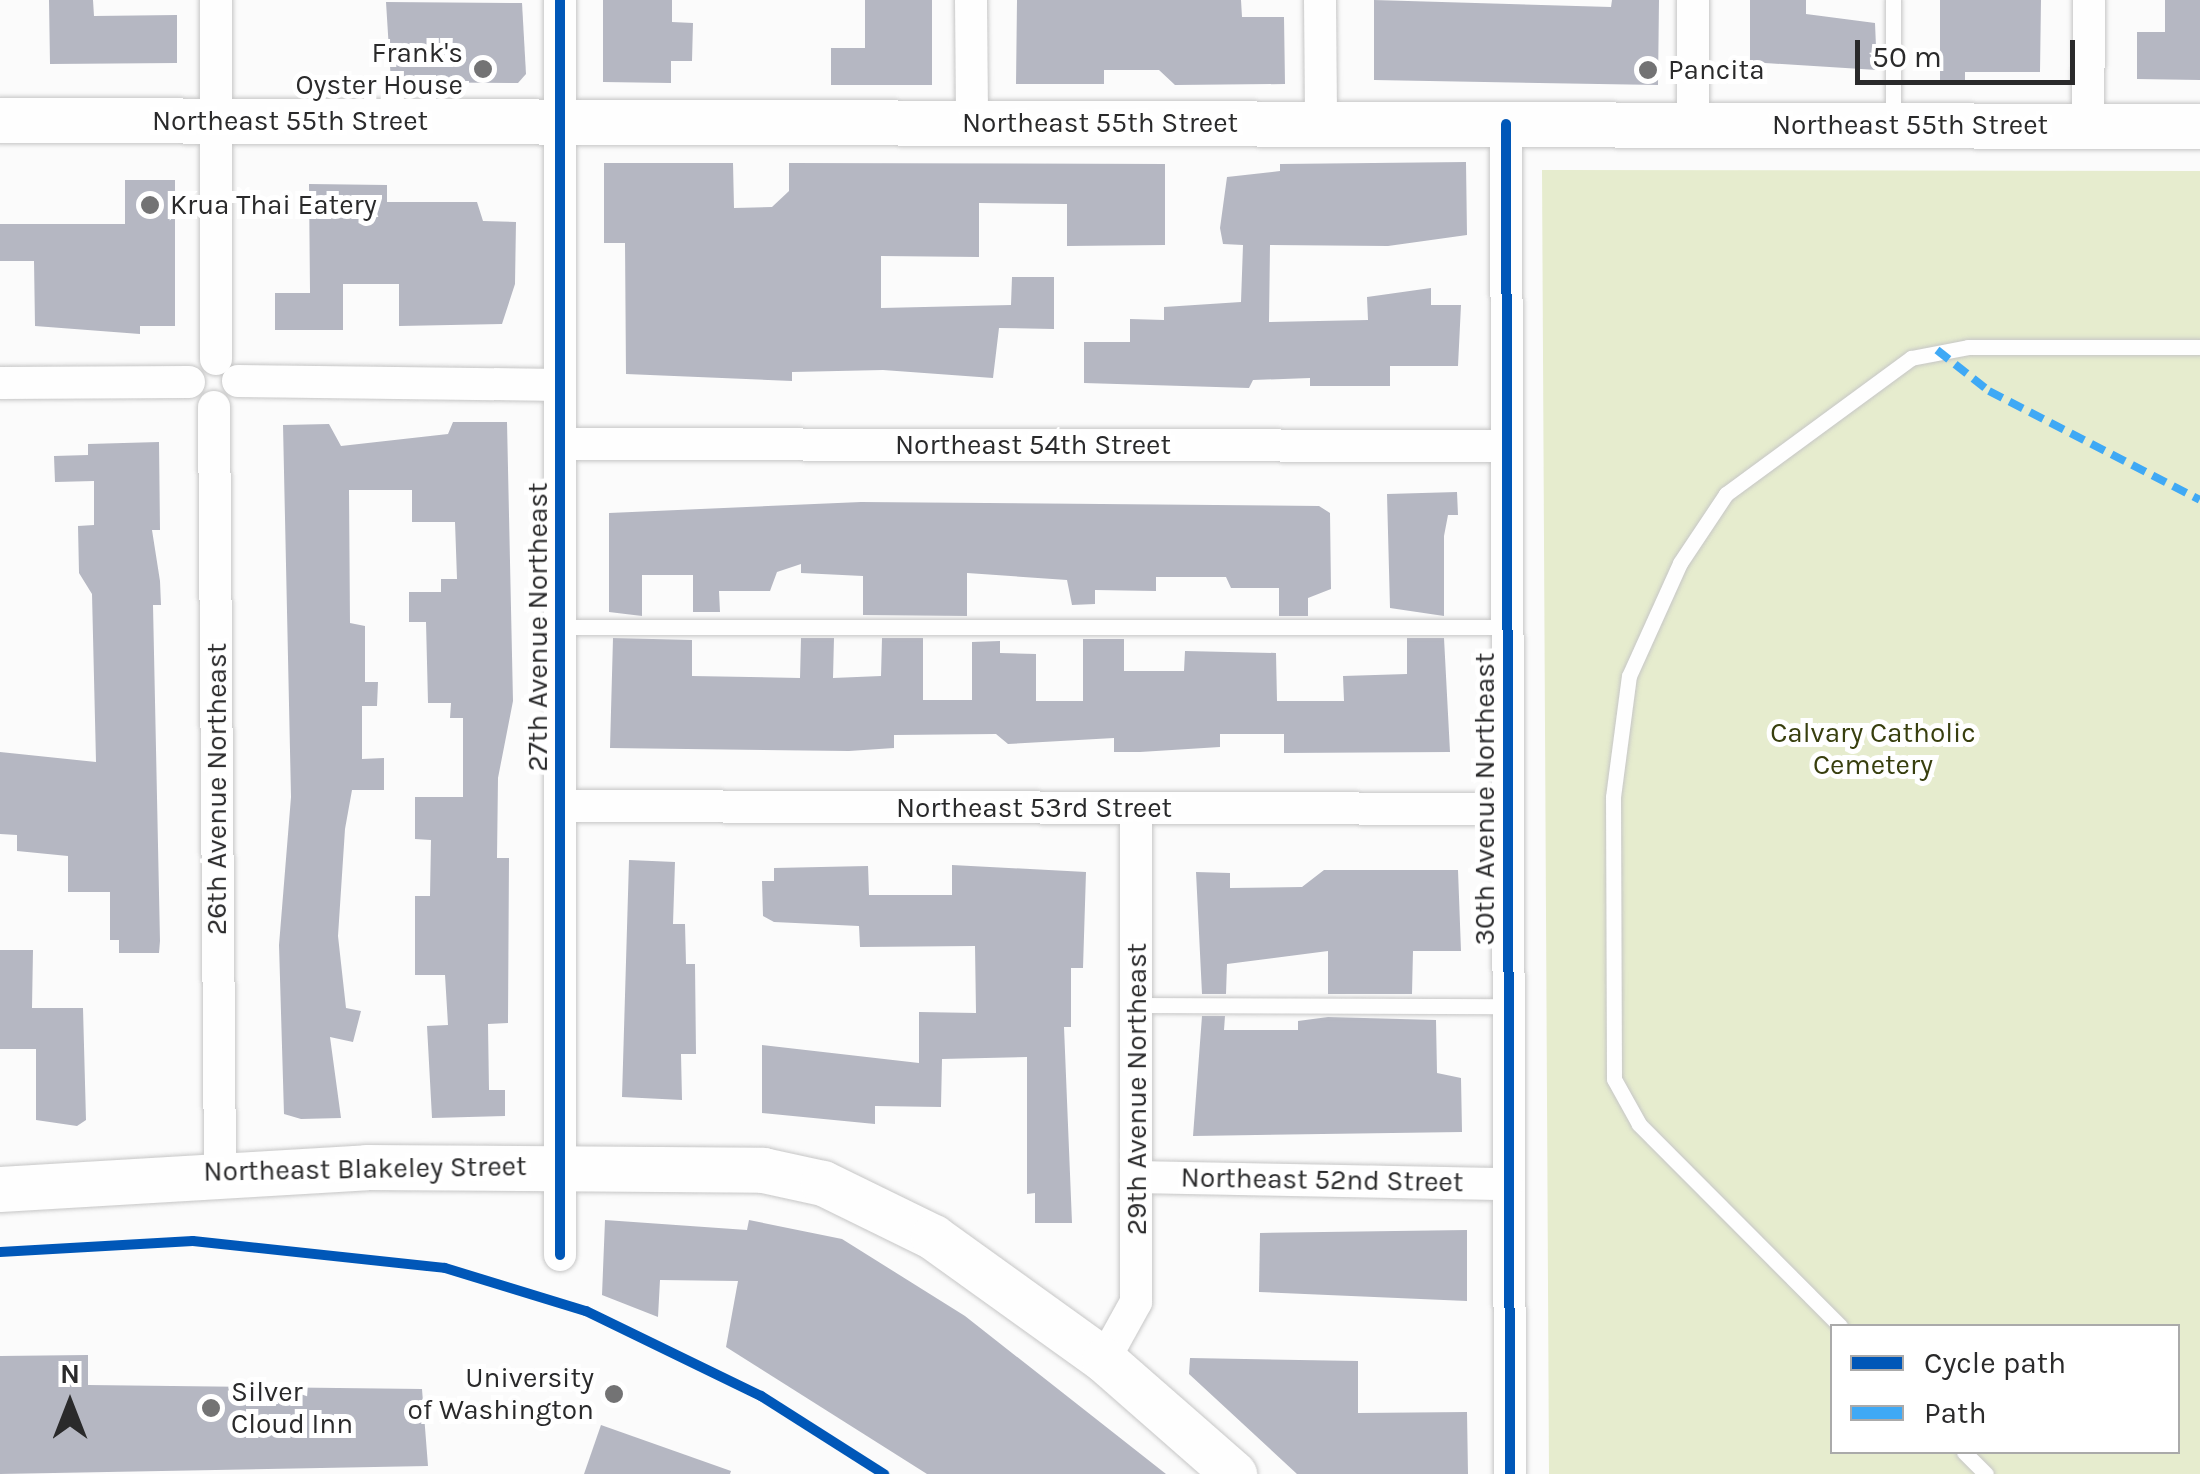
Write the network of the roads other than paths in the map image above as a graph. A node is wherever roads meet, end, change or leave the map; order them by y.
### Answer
1 (216, 0) edge
2 (560, 0) edge
3 (971, 0) edge
4 (1320, 0) edge
5 (1693, 0) edge
6 (1894, 0) edge
7 (2089, 0) edge
8 (0, 120) edge
9 (216, 121) junction
10 (560, 121) junction
11 (972, 123) junction
12 (1321, 123) junction
13 (1506, 124) junction
14 (1693, 124) junction
15 (1894, 125) junction
16 (2200, 126) edge
17 (2088, 127) junction
18 (2200, 347) edge
19 (227, 370) junction
20 (0, 382) edge
21 (189, 382) junction
22 (560, 384) junction
23 (214, 408) junction
24 (560, 444) junction
25 (1505, 446) junction
26 (560, 627) junction
27 (1507, 627) junction
28 (560, 806) junction
29 (1136, 808) junction
30 (1507, 809) junction
31 (1138, 1005) junction
32 (1508, 1006) junction
33 (560, 1167) junction
34 (220, 1170) junction
35 (1138, 1177) junction
36 (1506, 1184) junction
37 (0, 1189) edge
38 (560, 1255) dead end
39 (1838, 1324) edge
40 (1104, 1360) junction
41 (1966, 1454) edge
42 (1234, 1474) edge
43 (1510, 1474) edge
44 (1986, 1474) edge

1 - 9 street
2 - 10 street, 27th Avenue Northeast
3 - 11 street
4 - 12 street
5 - 14 street
6 - 15 lane
7 - 17 street
8 - 9 main road, Northeast 55th Street
9 - 10 main road, Northeast 55th Street
9 - 19 street
10 - 11 main road, Northeast 55th Street
10 - 22 street, 27th Avenue Northeast
11 - 12 main road, Northeast 55th Street
12 - 13 main road, Northeast 55th Street
13 - 14 main road, Northeast 55th Street
13 - 25 street, 30th Avenue Northeast
14 - 15 main road, Northeast 55th Street
15 - 17 main road, Northeast 55th Street
16 - 17 main road, Northeast 55th Street
18 - 39 lane
19 - 21 street
19 - 22 street
19 - 23 street
20 - 21 street
21 - 23 street
22 - 24 street, 27th Avenue Northeast
23 - 34 street, 26th Avenue Northeast
24 - 25 street, Northeast 54th Street
24 - 26 street, 27th Avenue Northeast
25 - 27 street, 30th Avenue Northeast
26 - 27 lane
26 - 28 street, 27th Avenue Northeast
27 - 30 street, 30th Avenue Northeast
28 - 29 street, Northeast 53rd Street
28 - 33 street, 27th Avenue Northeast
29 - 30 street, Northeast 53rd Street
29 - 31 street, 29th Avenue Northeast
30 - 32 street, 30th Avenue Northeast
31 - 32 lane
31 - 35 street, 29th Avenue Northeast
32 - 36 street, 30th Avenue Northeast
33 - 34 main road, Northeast Blakeley Street
33 - 38 street, 27th Avenue Northeast
33 - 40 main road, Northeast Blakeley Street
34 - 37 main road, Northeast Blakeley Street
35 - 36 street, Northeast 52nd Street
35 - 40 street, 29th Avenue Northeast
36 - 43 street, 30th Avenue Northeast
40 - 42 main road, Northeast Blakeley Street
41 - 44 lane

